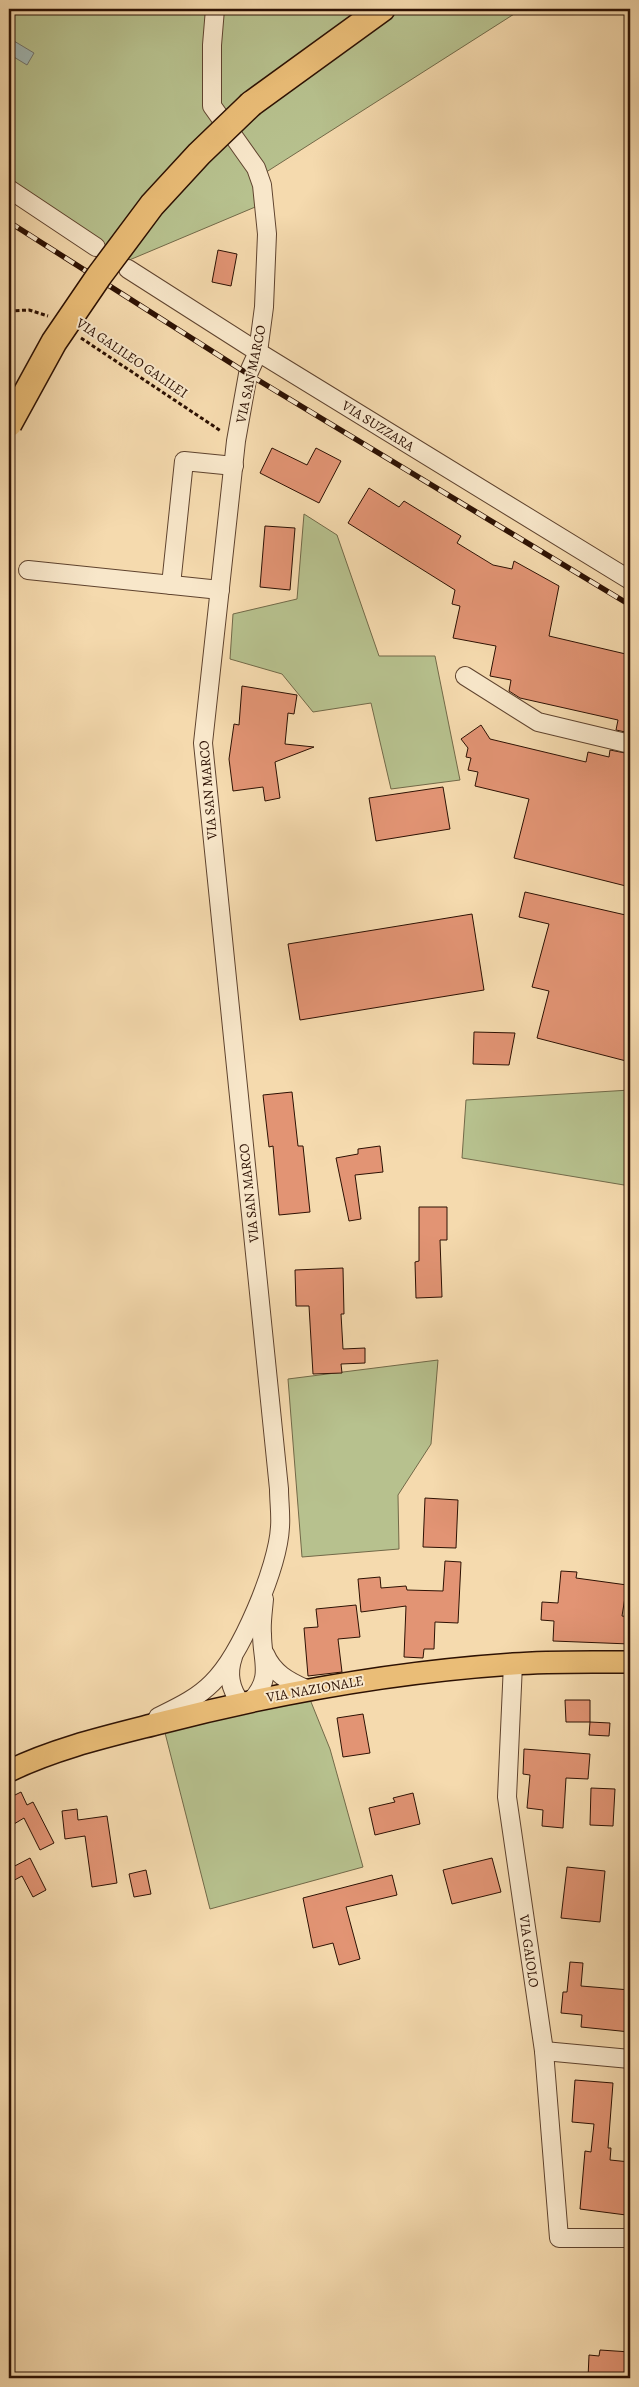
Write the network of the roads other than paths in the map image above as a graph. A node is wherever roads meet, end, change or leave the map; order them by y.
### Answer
1 (215, 9) edge
2 (382, 9) edge
3 (387, 9) edge
4 (394, 9) edge
5 (351, 32) junction
6 (9, 190) edge
7 (96, 247) dead end
8 (128, 269) dead end
9 (258, 352) junction
10 (9, 424) edge
11 (234, 466) junction
12 (28, 570) dead end
13 (630, 580) edge
14 (171, 585) junction
15 (220, 590) junction
16 (465, 676) dead end
17 (630, 744) edge
18 (265, 1586) junction
19 (263, 1649) junction
20 (234, 1652) junction
21 (630, 1662) edge
22 (514, 1664) junction
23 (306, 1689) junction
24 (247, 1701) junction
25 (143, 1727) junction
26 (9, 1771) edge
27 (544, 2051) junction
28 (630, 2059) edge
29 (630, 2238) edge

1 - 9 street, VIA SAN MARCO
2 - 5 highway
3 - 5 highway
4 - 5 highway
5 - 10 highway, bridge
6 - 7 street
8 - 9 street, VIA SUZZARA
9 - 11 street, VIA SAN MARCO
9 - 13 street, VIA SUZZARA
11 - 14 street
11 - 15 street, VIA SAN MARCO
12 - 14 street
14 - 15 street
15 - 18 street, VIA SAN MARCO
16 - 17 street
18 - 19 street, VIA SAN MARCO
18 - 20 street, VIA SAN MARCO
19 - 23 street, VIA SAN MARCO
19 - 24 street, VIA SAN MARCO
20 - 24 street, VIA SAN MARCO
20 - 25 street, VIA SAN MARCO
21 - 22 main road, VIA NAZIONALE
22 - 23 main road, VIA NAZIONALE
22 - 27 street, VIA GAIOLO
23 - 24 main road, VIA NAZIONALE
24 - 25 main road, VIA NAZIONALE
25 - 26 main road, VIA NAZIONALE
27 - 28 street
27 - 29 street, VIA GAIOLO

